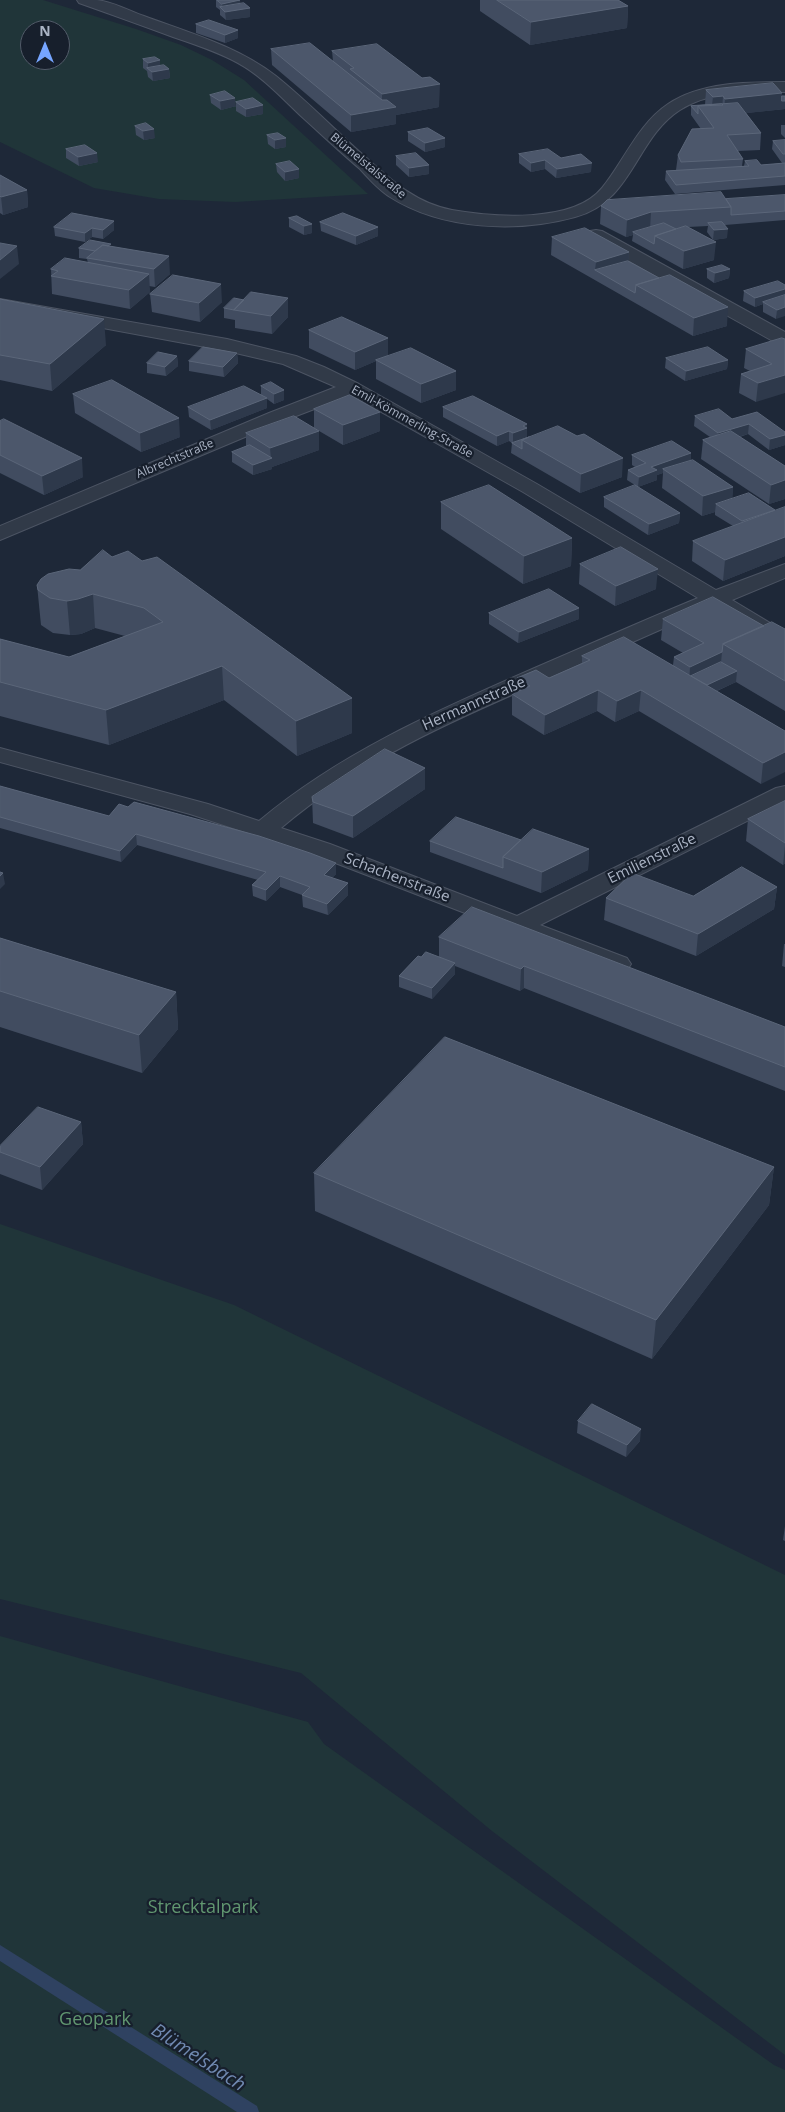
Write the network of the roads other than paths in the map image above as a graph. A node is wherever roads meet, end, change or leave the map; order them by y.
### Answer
1 (84, 0) edge
2 (785, 87) edge
3 (618, 209) edge
4 (570, 214) junction
5 (0, 304) edge
6 (785, 340) edge
7 (352, 388) junction
8 (0, 534) edge
9 (785, 570) edge
10 (713, 599) junction
11 (785, 640) edge
12 (0, 755) edge
13 (785, 793) edge
14 (263, 830) junction
15 (519, 924) junction
16 (637, 971) edge

1 - 4 street, Blümelstalstraße
2 - 4 street
3 - 4 street, Blümelstalstraße
4 - 6 street
5 - 7 street, Emil-Kömmerling-Straße
7 - 8 street, Albrechtstraße
7 - 10 street, Emil-Kömmerling-Straße
9 - 10 street, Hermannstraße
10 - 11 street, Emil-Kömmerling-Straße
10 - 14 street, Hermannstraße
12 - 14 street, Schachenstraße
13 - 15 street, Emilienstraße
14 - 15 street, Schachenstraße
15 - 16 street, Schachenstraße

